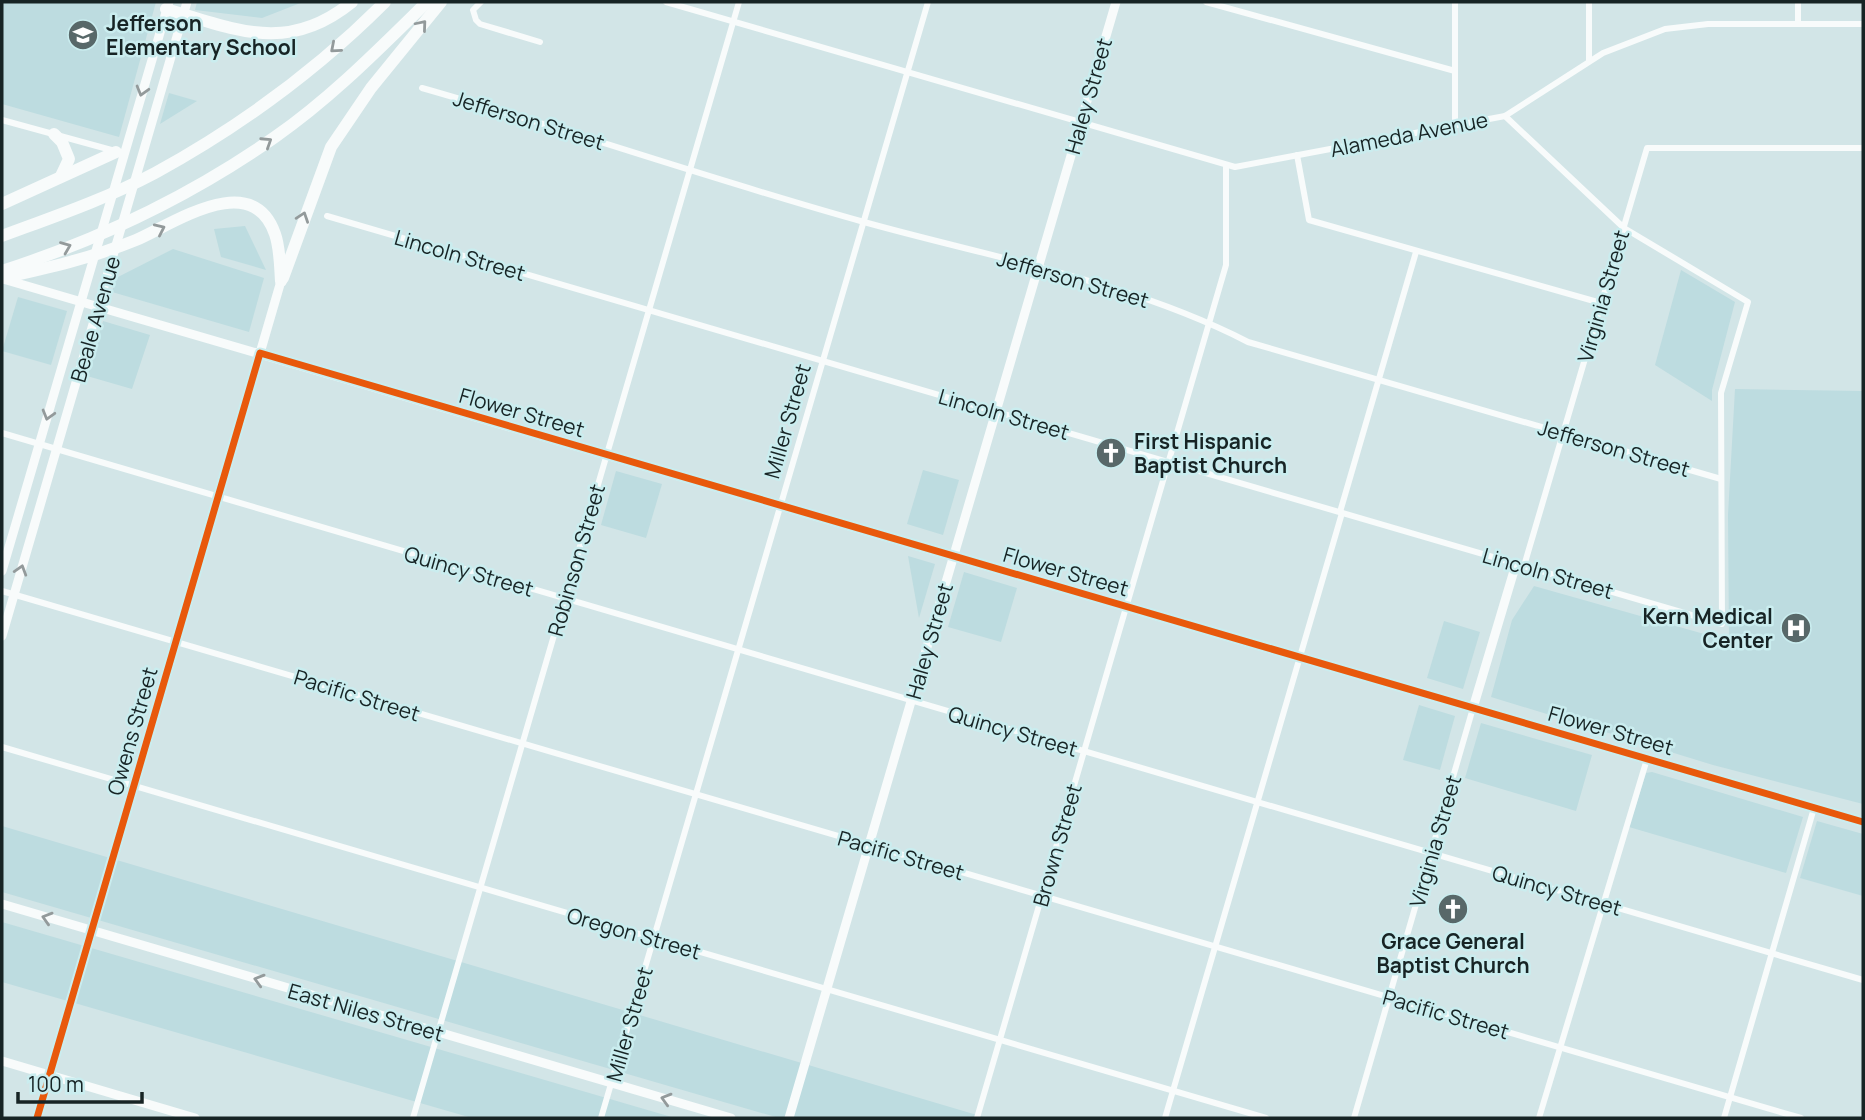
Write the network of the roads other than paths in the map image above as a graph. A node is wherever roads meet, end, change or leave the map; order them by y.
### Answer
1 (352, 2) edge
2 (385, 2) edge
3 (427, 2) edge
4 (442, 2) edge
5 (481, 2) edge
6 (666, 2) edge
7 (739, 2) edge
8 (928, 2) edge
9 (1116, 2) edge
10 (1206, 2) edge
11 (1455, 2) edge
12 (1588, 2) edge
13 (1798, 2) edge
14 (167, 5) edge
15 (186, 8) edge
16 (734, 21) junction
17 (1798, 24) junction
18 (1863, 24) edge
19 (540, 42) dead end
20 (1589, 61) junction
21 (907, 71) junction
22 (1455, 71) junction
23 (422, 88) dead end
24 (1505, 116) junction
25 (2, 120) edge
26 (1080, 122) junction
27 (1455, 125) junction
28 (54, 134) junction
29 (1863, 148) edge
30 (120, 152) junction
31 (1297, 155) junction
32 (142, 158) junction
33 (1226, 164) junction
34 (691, 169) junction
35 (61, 176) junction
36 (2, 204) edge
37 (327, 216) dead end
38 (863, 222) junction
39 (1623, 228) junction
40 (2, 236) edge
41 (1416, 252) junction
42 (1038, 267) junction
43 (2, 271) edge
44 (2, 278) edge
45 (281, 281) junction
46 (82, 300) junction
47 (1601, 303) junction
48 (100, 305) junction
49 (649, 310) junction
50 (1208, 321) junction
51 (260, 354) junction
52 (822, 361) junction
53 (1379, 378) junction
54 (996, 411) junction
55 (2, 433) edge
56 (1563, 433) junction
57 (40, 444) junction
58 (57, 449) junction
59 (607, 455) junction
60 (1168, 461) junction
61 (1721, 479) junction
62 (218, 498) junction
63 (780, 506) junction
64 (1341, 512) junction
65 (953, 556) junction
66 (1520, 565) junction
67 (2, 571) edge
68 (2, 591) edge
69 (14, 595) junction
70 (565, 599) junction
71 (1127, 607) junction
72 (2, 636) edge
73 (176, 641) junction
74 (738, 650) junction
75 (1300, 658) junction
76 (911, 701) junction
77 (1473, 708) junction
78 (522, 744) junction
79 (2, 747) edge
80 (1084, 751) junction
81 (1647, 759) junction
82 (134, 787) junction
83 (696, 794) junction
84 (1258, 802) junction
85 (1814, 808) junction
86 (1863, 822) edge
87 (869, 845) junction
88 (1431, 853) junction
89 (480, 888) junction
90 (1042, 896) junction
91 (2, 904) edge
92 (1604, 904) junction
93 (92, 931) junction
94 (653, 939) junction
95 (1216, 947) junction
96 (1772, 953) junction
97 (1863, 979) edge
98 (827, 989) junction
99 (1389, 998) junction
100 (438, 1032) junction
101 (1000, 1040) junction
102 (1562, 1048) junction
103 (2, 1061) edge
104 (50, 1075) junction
105 (611, 1083) junction
106 (1173, 1091) junction
107 (1730, 1097) junction
108 (37, 1118) edge
109 (195, 1118) edge
110 (413, 1118) edge
111 (601, 1118) edge
112 (732, 1118) edge
113 (789, 1118) edge
114 (977, 1118) edge
115 (1165, 1118) edge
116 (1266, 1118) edge
117 (1354, 1118) edge
118 (1539, 1118) edge
119 (1724, 1118) edge
120 (1801, 1118) edge

1 - 15 highway
2 -> 40 highway
43 -> 3 highway
45 -> 4 highway
5 - 19 street
6 - 16 street, Alameda Avenue
7 - 16 street, Robinson Street
8 - 21 street, Miller Street
9 - 26 main road, Haley Street
10 - 22 street
11 - 22 street
12 - 20 street
13 - 17 street
14 - 15 highway
14 -> 30 main road, Beale Avenue
15 - 32 main road, Beale Avenue
16 - 21 street, Alameda Avenue
16 - 34 street, Robinson Street
17 - 18 street, Alameda Avenue
17 - 20 street, Alameda Avenue
20 - 24 street, Alameda Avenue
21 - 26 street, Alameda Avenue
21 - 38 street, Miller Street
22 - 27 street
23 - 34 street, Jefferson Street
24 - 27 street, Alameda Avenue
24 - 39 street
25 - 28 street
26 - 33 street, Alameda Avenue
26 - 42 main road, Haley Street
27 - 31 street, Alameda Avenue
28 - 30 street
28 - 35 highway
29 - 39 street, Virginia Street
30 - 32 main road
30 - 35 highway
30 - 46 main road, Beale Avenue
31 - 33 street, Alameda Avenue
31 - 41 street
32 - 48 main road, Beale Avenue
33 - 50 street, Brown Street
34 - 38 street, Jefferson Street
34 - 49 street, Robinson Street
35 - 36 highway
37 - 49 street, Lincoln Street
38 - 42 street, Jefferson Street
38 - 52 street, Miller Street
39 - 47 street, Virginia Street
39 - 61 street
41 - 47 street
41 - 53 street
42 - 50 street, Jefferson Street
42 - 54 main road, Haley Street
44 -> 45 highway
44 - 46 main road, Flower Street
45 - 51 main road, Owens Street
46 - 48 main road, Flower Street
46 -> 57 main road, Beale Avenue
47 - 56 street, Virginia Street
48 - 51 main road, Flower Street
48 - 58 main road, Beale Avenue
49 - 52 street, Lincoln Street
49 - 59 street, Robinson Street
50 - 53 street, Jefferson Street
50 - 60 street, Brown Street
51 - 59 main road, Flower Street
51 - 62 street, Owens Street
52 - 54 street, Lincoln Street
52 - 63 street, Miller Street
53 - 56 street, Jefferson Street
53 - 64 street
54 - 60 street, Lincoln Street
54 - 65 main road, Haley Street
55 - 57 street, Quincy Street
56 - 61 street, Jefferson Street
56 - 66 street, Virginia Street
57 - 58 street, Quincy Street
57 - 67 main road, Beale Avenue
58 - 62 street, Quincy Street
69 -> 58 main road, Beale Avenue
59 - 63 main road, Flower Street
59 - 70 street, Robinson Street
60 - 64 street, Lincoln Street
60 - 71 street, Brown Street
61 - 66 street, Lincoln Street
62 - 70 street, Quincy Street
62 - 73 street, Owens Street
63 - 65 main road, Flower Street
63 - 74 street, Miller Street
64 - 66 street, Lincoln Street
64 - 75 street
65 - 71 main road, Flower Street
65 - 76 main road, Haley Street
66 - 77 main road, Virginia Street
68 - 69 street, Pacific Street
69 - 72 main road, Beale Avenue
69 - 73 street, Pacific Street
70 - 74 street, Quincy Street
70 - 78 street, Robinson Street
71 - 75 main road, Flower Street
71 - 80 street, Brown Street
73 - 78 street, Pacific Street
73 - 82 street, Owens Street
74 - 76 street, Quincy Street
74 - 83 street, Miller Street
75 - 77 main road, Flower Street
75 - 84 street
76 - 80 street, Quincy Street
76 - 87 main road, Haley Street
77 - 81 main road, Flower Street
77 - 88 street, Virginia Street
78 - 83 street, Pacific Street
78 - 89 street, Robinson Street
79 - 82 street, Oregon Street
80 - 84 street, Quincy Street
80 - 90 street, Brown Street
81 - 85 main road, Flower Street
81 - 92 street
82 - 89 street, Oregon Street
82 - 93 street, Owens Street
83 - 87 street, Pacific Street
83 - 94 street, Miller Street
84 - 88 street, Quincy Street
84 - 95 street
85 - 86 main road, Flower Street
85 - 96 street
87 - 90 street, Pacific Street
87 - 98 main road, Haley Street
88 - 92 street, Quincy Street
88 - 99 street, Virginia Street
89 - 94 street, Oregon Street
89 - 100 street, Robinson Street
90 - 95 street, Pacific Street
90 - 101 street, Brown Street
93 -> 91 main road, East Niles Street
92 - 96 street, Quincy Street
92 - 102 street
100 -> 93 main road, East Niles Street
93 - 104 street, Owens Street
94 - 98 street, Oregon Street
94 - 105 street, Miller Street
95 - 99 street, Pacific Street
95 - 106 street
96 - 97 street, Quincy Street
96 - 107 street
98 - 101 street, Oregon Street
98 - 113 main road, Haley Street
99 - 102 street, Pacific Street
99 - 117 street, Virginia Street
100 - 105 main road, East Niles Street
100 - 110 street, Robinson Street
101 - 106 street, Oregon Street
101 - 114 street, Brown Street
102 - 107 street, Pacific Street
102 - 118 street
103 - 104 main road
104 - 108 street, Owens Street
104 - 109 main road
105 - 111 street, Miller Street
112 -> 105 main road, East Niles Street
106 - 115 street
106 - 116 street, Oregon Street
107 - 119 street
107 - 120 street, Pacific Street

